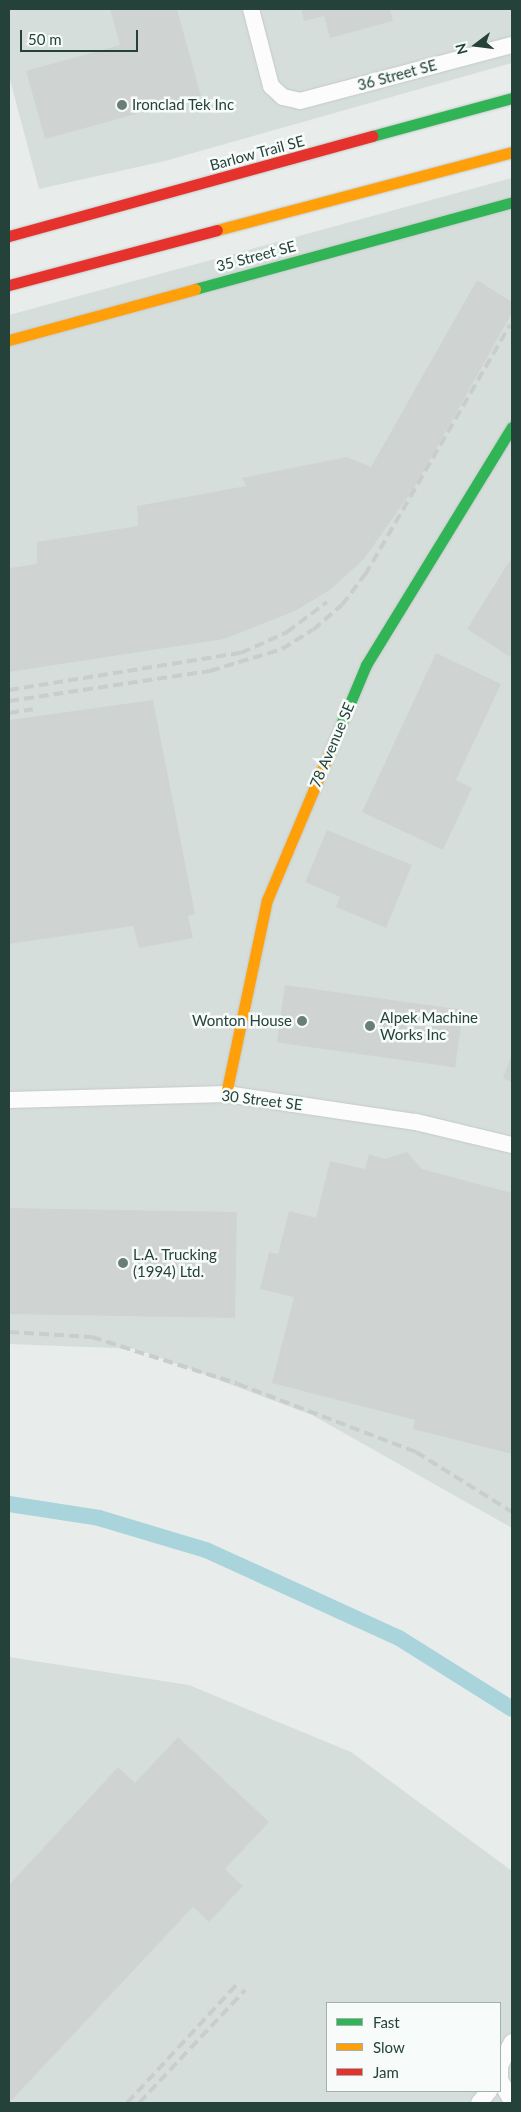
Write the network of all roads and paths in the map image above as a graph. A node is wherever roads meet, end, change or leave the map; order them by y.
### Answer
1 (251, 9) edge
2 (512, 45) edge
3 (512, 98) edge
4 (512, 152) edge
5 (512, 202) edge
6 (9, 236) edge
7 (9, 285) edge
8 (9, 340) edge
9 (512, 427) edge
10 (226, 1094) junction
11 (9, 1100) edge
12 (512, 1145) edge
13 (512, 2042) edge
14 (501, 2064) edge
15 (501, 2090) edge
16 (489, 2092) edge
17 (512, 2102) edge
18 (479, 2103) edge

1 - 2 street, 36 Street SE
3 - 6 street, Barlow Trail SE
4 - 7 street
5 - 8 street, 35 Street SE
9 - 10 street, 78 Avenue SE
10 - 11 street, 30 Street SE
10 - 12 street, 30 Street SE
13 - 14 street
15 - 17 street
16 - 18 street

